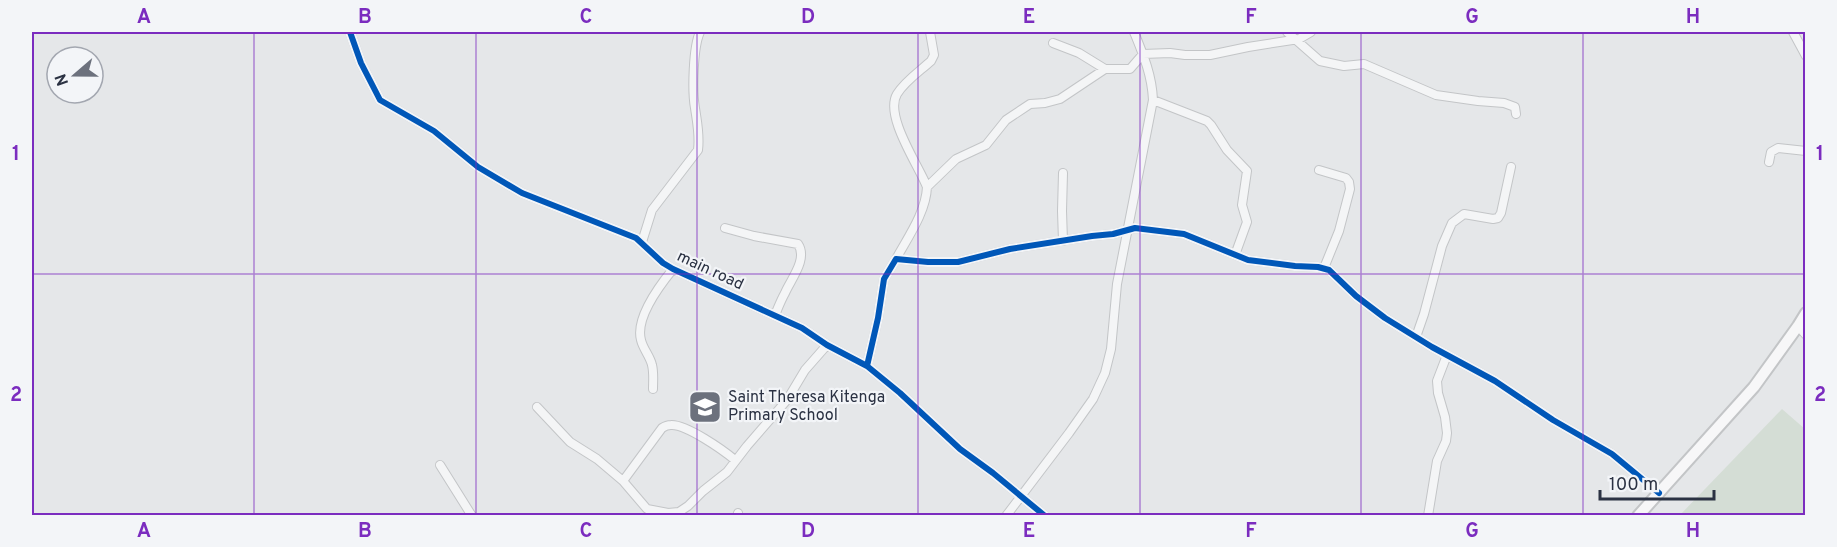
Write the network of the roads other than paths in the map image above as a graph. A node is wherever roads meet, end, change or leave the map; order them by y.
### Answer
1 (350, 32) edge
2 (700, 32) edge
3 (930, 32) edge
4 (1134, 32) edge
5 (1287, 32) edge
6 (1311, 32) edge
7 (1793, 32) edge
8 (1295, 39) junction
9 (1053, 43) dead end
10 (1143, 54) junction
11 (1806, 57) edge
12 (1105, 69) junction
13 (1153, 100) junction
14 (1516, 114) dead end
15 (1806, 151) edge
16 (1769, 162) dead end
17 (1512, 167) dead end
18 (1319, 170) dead end
19 (1063, 173) dead end
20 (927, 187) junction
21 (725, 228) dead end
22 (1127, 230) junction
23 (1063, 241) junction
24 (642, 242) junction
25 (1235, 255) junction
26 (896, 259) junction
27 (1324, 268) junction
28 (673, 269) junction
29 (1806, 313) edge
30 (775, 315) junction
31 (1802, 330) edge
32 (1416, 338) junction
33 (827, 345) junction
34 (1447, 355) junction
35 (867, 366) junction
36 (653, 389) dead end
37 (537, 407) dead end
38 (735, 460) junction
39 (440, 465) dead end
40 (623, 481) junction
41 (1659, 493) junction
42 (1022, 496) junction
43 (645, 512) edge
44 (472, 516) edge
45 (1006, 516) edge
46 (1045, 516) edge
47 (1428, 516) edge
48 (1638, 516) edge

1 - 24 street, main road
2 - 24 street
3 - 20 street
4 - 10 street
5 - 8 street
6 - 8 street
7 - 11 street
8 - 10 street
8 - 14 street
9 - 12 street
10 - 12 street
10 - 13 street
12 - 20 street
13 - 22 street
13 - 25 street
15 - 16 street
17 - 32 street
18 - 27 street
19 - 23 street
20 - 26 street
21 - 30 street
22 - 23 street
22 - 25 street
22 - 42 street
23 - 26 street
24 - 28 street, main road
25 - 27 street
26 - 35 street
27 - 32 street
28 - 30 street, main road
28 - 36 street
29 - 31 main road
30 - 33 street, main road
31 - 41 main road
32 - 34 street
33 - 35 street, main road
33 - 38 street
34 - 41 street
34 - 47 street
35 - 42 street, main road
37 - 40 street
38 - 40 street
38 - 43 street
39 - 44 street
40 - 43 street
41 - 48 main road
42 - 45 street
42 - 46 street, main road

